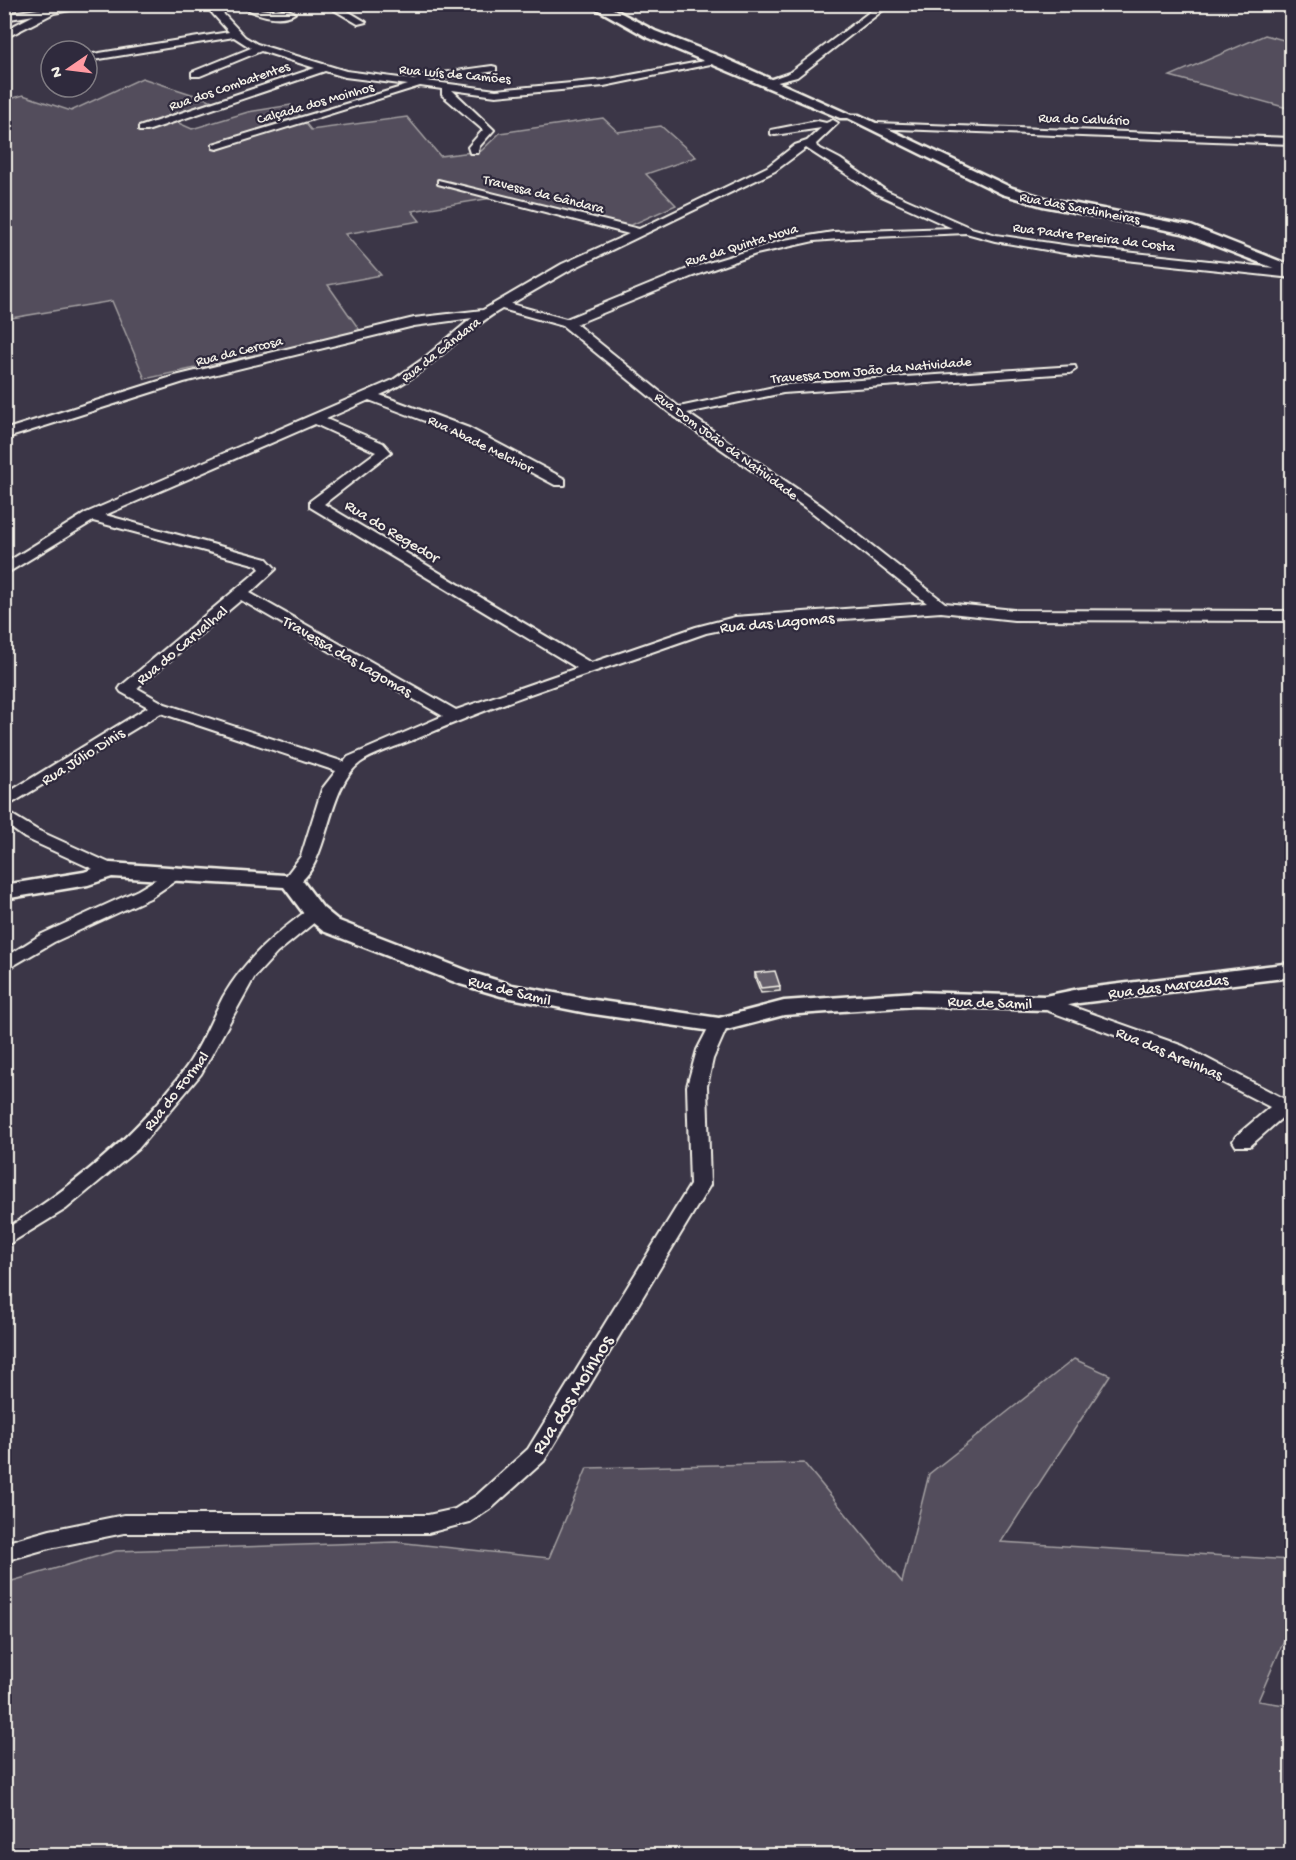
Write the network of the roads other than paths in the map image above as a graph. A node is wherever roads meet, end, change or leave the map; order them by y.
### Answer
1 (98, 4) edge
2 (208, 4) edge
3 (243, 4) edge
4 (258, 4) edge
5 (306, 4) edge
6 (328, 4) edge
7 (594, 4) edge
8 (887, 4) edge
9 (52, 10) junction
10 (290, 14) dead end
11 (4, 17) edge
12 (361, 22) dead end
13 (6, 32) edge
14 (237, 34) junction
15 (260, 48) junction
16 (99, 56) edge
17 (720, 60) junction
18 (325, 68) junction
19 (492, 69) dead end
20 (196, 74) dead end
21 (394, 82) junction
22 (770, 83) junction
23 (420, 85) junction
24 (447, 88) junction
25 (828, 119) junction
26 (875, 126) junction
27 (143, 129) dead end
28 (775, 132) dead end
29 (1292, 141) edge
30 (811, 143) junction
31 (217, 146) dead end
32 (474, 151) dead end
33 (442, 182) dead end
34 (967, 230) junction
35 (639, 233) junction
36 (1292, 272) edge
37 (501, 305) junction
38 (486, 313) junction
39 (567, 323) junction
40 (1071, 369) dead end
41 (367, 395) junction
42 (676, 411) junction
43 (318, 420) junction
44 (4, 435) edge
45 (560, 482) dead end
46 (91, 516) junction
47 (4, 571) edge
48 (240, 594) junction
49 (941, 608) junction
50 (1292, 615) edge
51 (590, 669) junction
52 (159, 707) junction
53 (455, 716) junction
54 (345, 768) junction
55 (4, 803) edge
56 (4, 816) edge
57 (110, 870) junction
58 (175, 873) junction
59 (291, 881) junction
60 (4, 892) edge
61 (315, 914) junction
62 (4, 966) edge
63 (1292, 970) edge
64 (1045, 1003) junction
65 (719, 1025) junction
66 (1287, 1109) edge
67 (1243, 1141) dead end
68 (4, 1240) edge
69 (4, 1552) edge

1 - 9 street
2 - 14 street, Rua Luís de Camões
3 - 10 street
4 - 5 street
6 - 12 street
7 - 17 street
8 - 22 street
9 - 11 street
9 - 13 street
14 - 15 street, Rua Luís de Camões
14 - 16 street
15 - 18 street, Rua Luís de Camões
15 - 20 street
17 - 22 street
17 - 24 street, Rua Luís de Camões
18 - 21 street, Rua Luís de Camões
18 - 27 street, Rua dos Combatentes
19 - 21 street
21 - 23 street, Rua Luís de Camões
22 - 25 street
23 - 24 street, Rua Luís de Camões
23 - 31 street, Calçada dos Moinhos
24 - 32 street
25 - 26 street
25 - 28 street
25 - 30 street, Rua da Gândara
26 - 29 street, Rua do Calvário
26 - 36 street, Rua das Sardinheiras
30 - 34 street, Rua Padre Pereira da Costa
30 - 35 street, Rua da Gândara
33 - 35 street, Travessa da Gândara
34 - 36 street, Rua Padre Pereira da Costa
34 - 39 street, Rua da Quinta Nova
35 - 37 street, Rua da Gândara
37 - 38 street, Rua da Gândara
37 - 39 street, Rua Dom João da Natividade
38 - 41 street, Rua da Gândara
38 - 44 street, Rua da Cercosa
39 - 42 street, Rua Dom João da Natividade
40 - 42 street, Travessa Dom João da Natividade
41 - 43 street, Rua da Gândara
41 - 45 street, Rua Abade Melchior
42 - 49 street, Rua Dom João da Natividade
43 - 46 street, Rua da Gândara
43 - 51 street, Rua do Regedor
46 - 47 street, Rua da Gândara
46 - 48 street, Rua do Carvalhal
48 - 52 street, Rua do Carvalhal
48 - 53 street, Travessa das Lagomas
49 - 50 street, Rua das Lagomas
49 - 51 street, Rua das Lagomas
51 - 53 street, Rua das Lagomas
52 - 54 street, Rua do Carvalhal
52 - 55 street, Rua Júlio Dinis
53 - 54 street, Rua das Lagomas
54 - 59 street, Rua das Lagomas
56 - 57 street
57 - 58 street
57 - 60 street
58 - 59 street
58 - 62 street
59 - 61 street, Rua de Samil
61 - 65 street, Rua de Samil
61 - 68 street, Rua do Formal
63 - 64 street, Rua das Marcadas
64 - 65 street, Rua de Samil
64 - 66 street, Rua das Areinhas
65 - 69 street, Rua dos Moínhos
66 - 67 street

